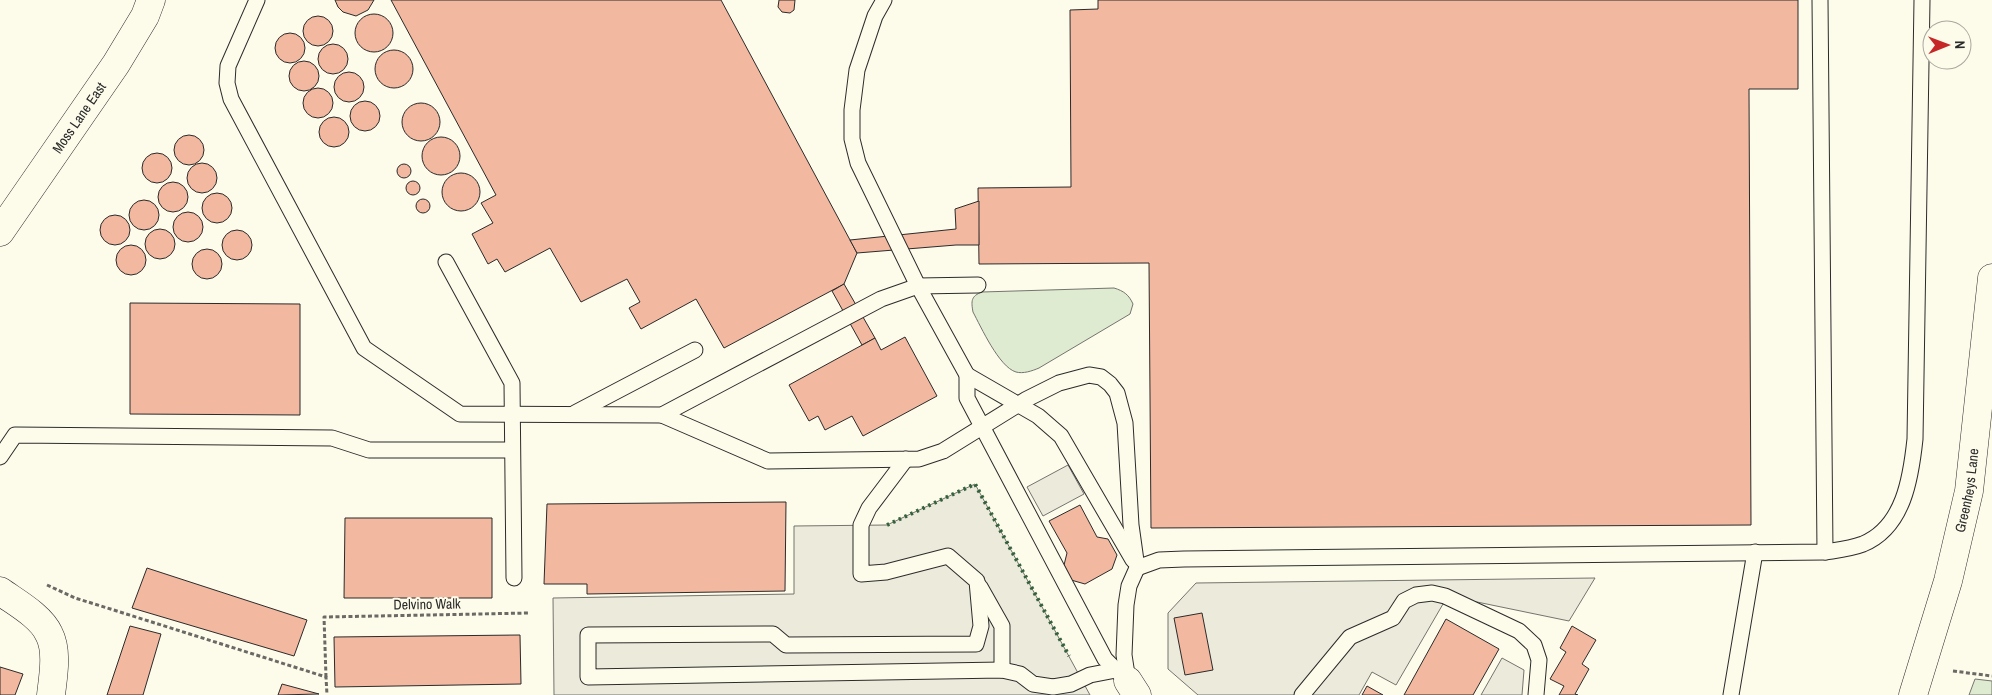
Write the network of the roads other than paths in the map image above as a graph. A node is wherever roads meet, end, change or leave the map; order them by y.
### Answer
1 (151, 0) edge
2 (257, 0) edge
3 (884, 0) edge
4 (1820, 0) edge
5 (1922, 0) edge
6 (0, 232) edge
7 (446, 262) dead end
8 (1992, 278) edge
9 (978, 285) dead end
10 (918, 286) junction
11 (695, 350) dead end
12 (967, 375) junction
13 (1019, 405) junction
14 (512, 414) junction
15 (572, 415) junction
16 (662, 415) junction
17 (982, 428) junction
18 (512, 450) junction
19 (0, 457) edge
20 (906, 459) junction
21 (1755, 552) junction
22 (1825, 552) junction
23 (1137, 568) junction
24 (514, 578) dead end
25 (977, 581) junction
26 (0, 591) edge
27 (1002, 670) junction
28 (1127, 682) edge
29 (51, 694) edge
30 (1302, 695) edge
31 (1536, 695) edge
32 (1731, 695) edge
33 (1913, 695) edge

1 - 6 street, Moss Lane East
2 - 14 lane
3 - 10 lane
4 - 22 lane
5 - 22 lane
7 - 14 lane
8 - 33 street, Greenheys Lane
9 - 10 lane
10 - 12 lane
10 - 16 lane
11 - 15 lane
12 - 13 lane
12 - 17 lane
13 - 17 lane
13 - 23 lane
13 - 23 lane
14 - 15 lane
14 - 18 lane
15 - 16 lane
16 - 20 lane
17 - 20 lane
17 - 28 lane
18 - 19 lane
18 - 24 lane
20 - 25 lane
21 - 22 lane
21 - 23 lane
21 - 32 lane
23 - 28 lane
25 - 27 lane
25 - 27 lane
26 - 29 street
27 - 28 lane
30 - 31 lane

